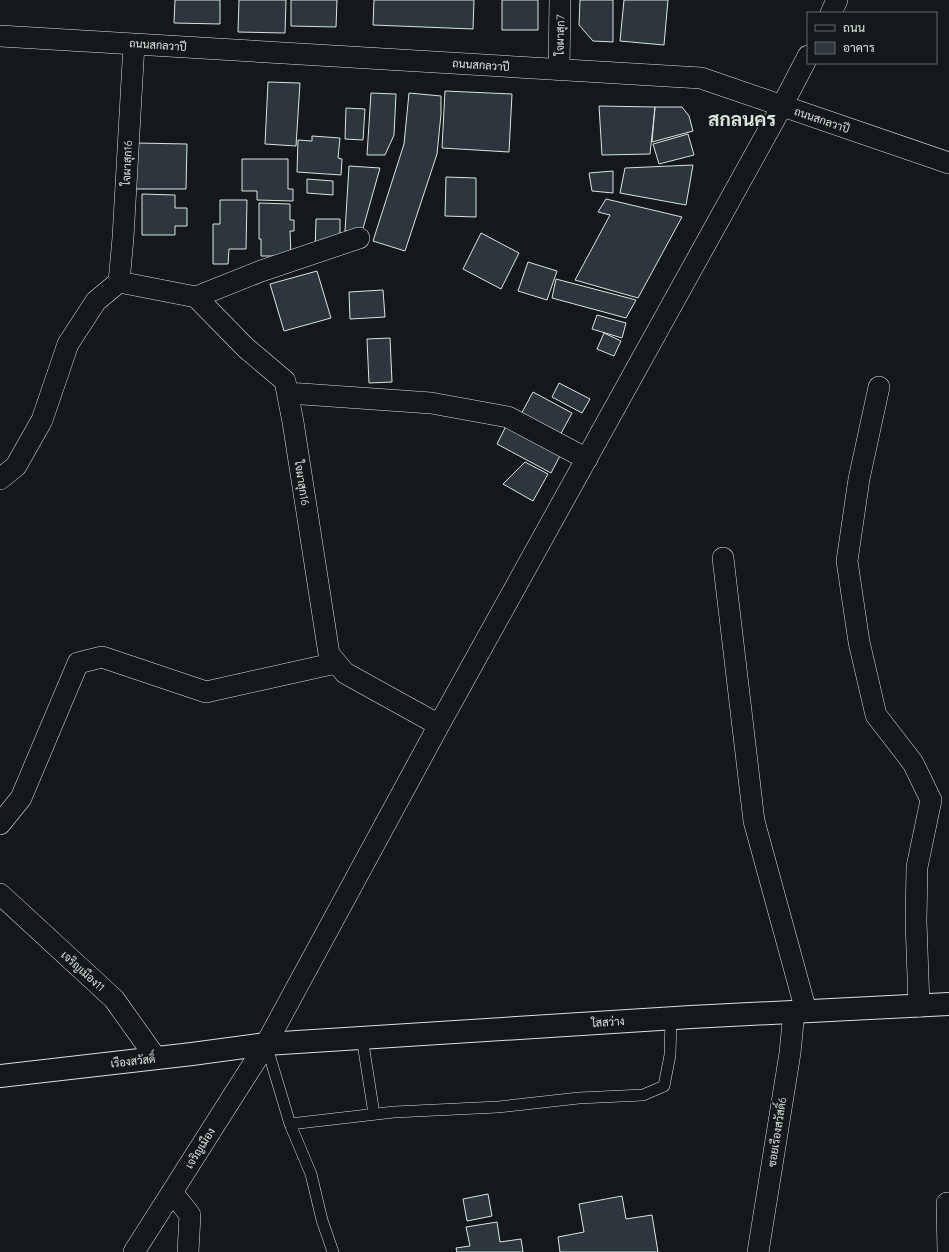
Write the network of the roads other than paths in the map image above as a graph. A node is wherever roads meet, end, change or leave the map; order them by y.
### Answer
1 (560, 0) edge
2 (838, 0) edge
3 (832, 12) edge
4 (0, 36) edge
5 (134, 44) junction
6 (807, 58) edge
7 (559, 70) junction
8 (782, 106) junction
9 (949, 163) edge
10 (359, 238) dead end
11 (119, 282) junction
12 (196, 297) junction
13 (879, 387) dead end
14 (288, 393) junction
15 (587, 459) junction
16 (0, 479) edge
17 (723, 558) dead end
18 (336, 663) junction
19 (439, 725) junction
20 (0, 824) edge
21 (0, 894) edge
22 (949, 1004) edge
23 (919, 1006) junction
24 (800, 1012) junction
25 (672, 1018) junction
26 (362, 1037) junction
27 (266, 1044) junction
28 (156, 1058) junction
29 (0, 1076) edge
30 (374, 1114) junction
31 (290, 1124) junction
32 (172, 1192) junction
33 (947, 1203) dead end
34 (134, 1252) edge
35 (188, 1252) edge
36 (333, 1252) edge
37 (758, 1252) edge
38 (948, 1252) edge

1 - 7 street, ใจผาสุก7
2 - 3 street
4 - 5 street, ถนนสกลวาปี
5 - 7 street, ถนนสกลวาปี
5 - 11 street, ใจผาสุก16
6 - 8 street, เจริญเมือง
7 - 8 street, ถนนสกลวาปี
8 - 9 street, ถนนสกลวาปี
8 - 15 street, เจริญเมือง
10 - 12 street
11 - 12 street
11 - 16 street
12 - 14 street, ใจผาสุก16
13 - 23 street
14 - 15 street
14 - 18 street, ใจผาสุก16
15 - 19 street, เจริญเมือง
17 - 24 street
18 - 19 street, ใจผาสุก16
18 - 20 street
19 - 27 street, เจริญเมือง
21 - 28 street, เจริญเมือง11
22 - 23 street, ใสสว่าง
23 - 24 street, ใสสว่าง
24 - 25 street, ใสสว่าง
24 - 37 street, ซอยเรืองสวัสดิ์6
25 - 26 street, ใสสว่าง
25 - 30 lane
26 - 27 street, ใสสว่าง
26 - 30 lane
27 - 28 street, เรืองสวัสดิ์
27 - 31 lane
27 - 32 street, เจริญเมือง
28 - 29 street, เรืองสวัสดิ์
30 - 31 lane
31 - 36 lane
32 - 34 street, เจริญเมือง
32 - 35 street
33 - 38 street

